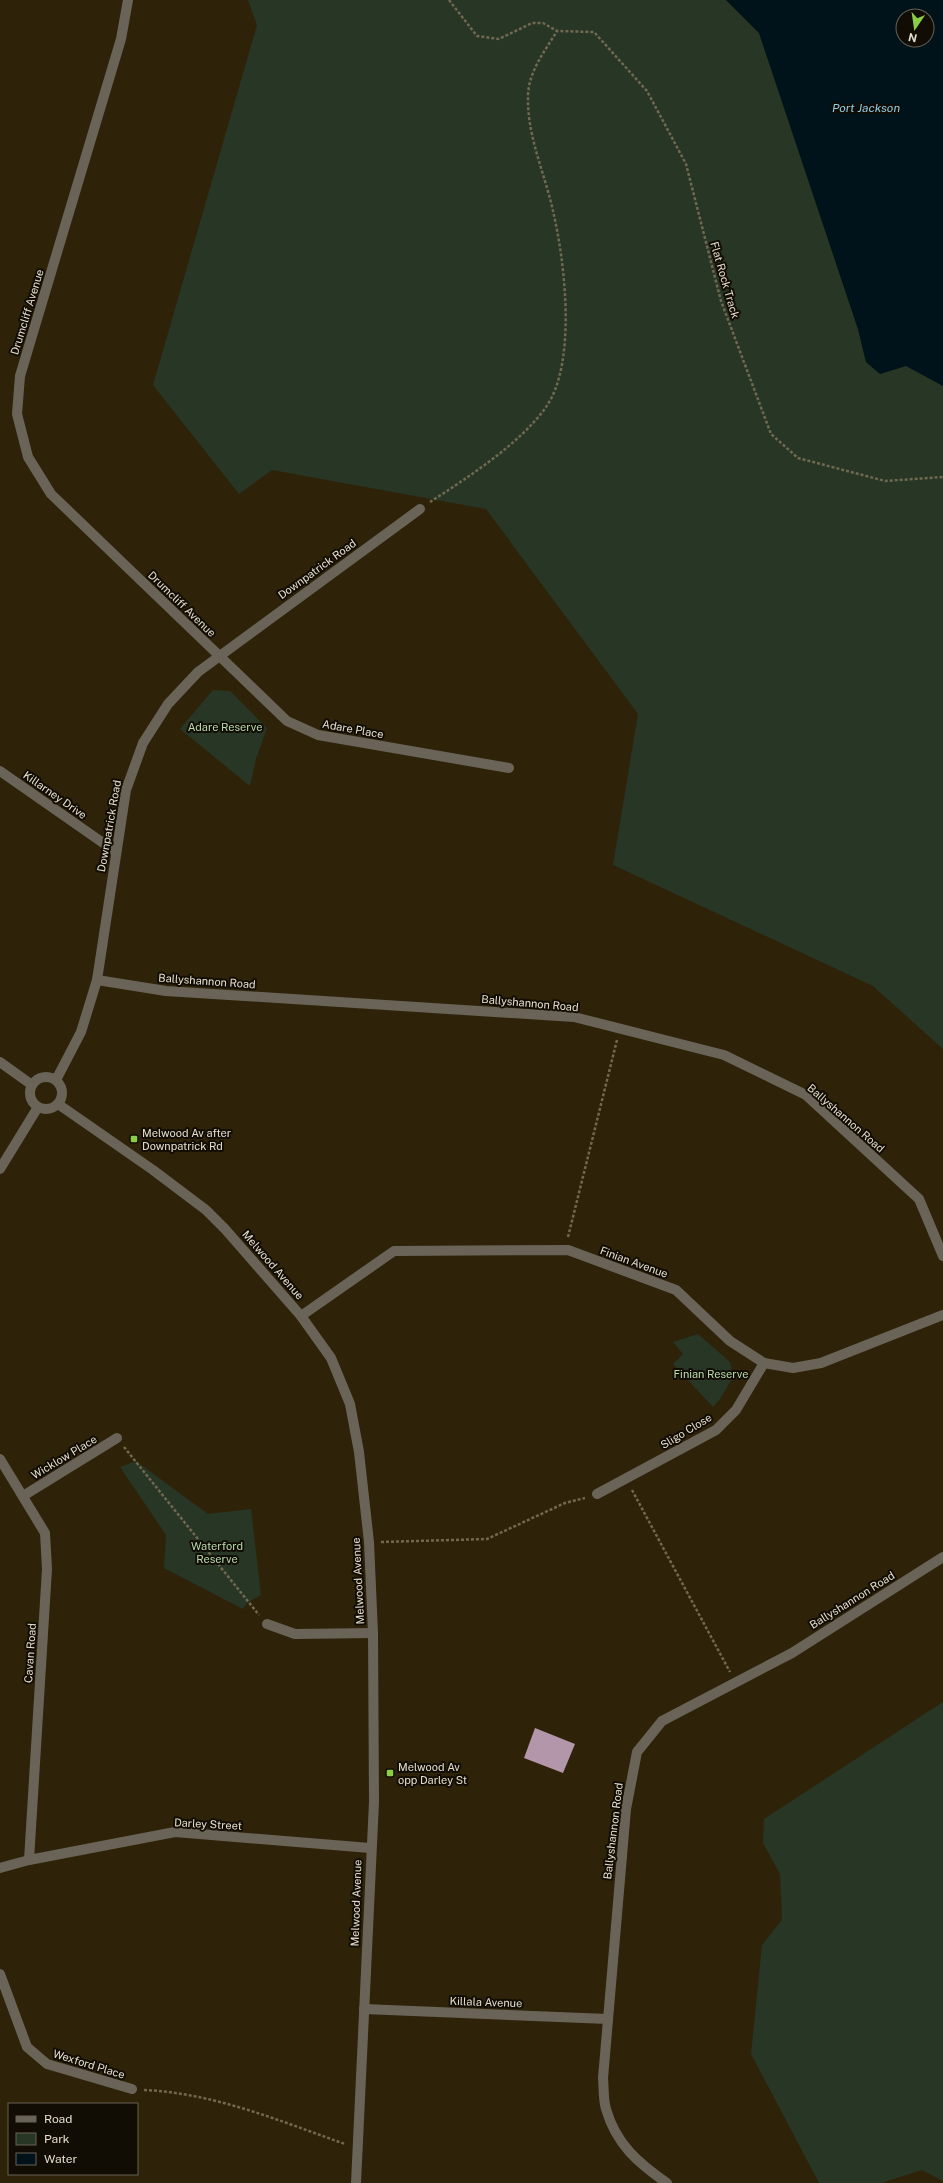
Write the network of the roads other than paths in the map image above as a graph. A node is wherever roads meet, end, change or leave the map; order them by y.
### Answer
1 (128, 0) edge
2 (420, 509) road end
3 (220, 657) junction
4 (509, 768) dead end
5 (0, 771) edge
6 (116, 852) junction
7 (97, 980) junction
8 (0, 1062) edge
9 (56, 1080) junction
10 (32, 1086) junction
11 (58, 1104) junction
12 (38, 1107) junction
13 (0, 1169) edge
14 (943, 1256) edge
15 (943, 1315) edge
16 (301, 1316) junction
17 (764, 1363) junction
18 (117, 1438) road end
19 (0, 1459) edge
20 (597, 1494) road end
21 (23, 1496) junction
22 (943, 1557) edge
23 (267, 1624) road end
24 (373, 1633) junction
25 (370, 1848) junction
26 (29, 1860) junction
27 (0, 1868) edge
28 (0, 1974) edge
29 (364, 2009) junction
30 (608, 2019) junction
31 (132, 2089) road end
32 (356, 2183) edge
33 (667, 2183) edge

1 - 3 street, Drumcliff Avenue
2 - 3 street, Downpatrick Road
3 - 4 street, Adare Place
3 - 6 street, Downpatrick Road
5 - 6 street, Killarney Drive
6 - 7 street, Downpatrick Road
7 - 9 street, Downpatrick Road
7 - 14 street, Ballyshannon Road
8 - 10 street
9 - 10 street
9 - 11 street
10 - 12 street
11 - 12 street
11 - 16 street, Melwood Avenue
12 - 13 street
15 - 17 street, Finian Avenue
16 - 17 street, Finian Avenue
16 - 24 street, Melwood Avenue
17 - 20 street, Sligo Close
18 - 21 street, Wicklow Place
19 - 21 street, Cavan Road
21 - 26 street, Cavan Road
22 - 30 street, Ballyshannon Road
23 - 24 street
24 - 25 street, Melwood Avenue
25 - 26 street, Darley Street
25 - 29 street, Melwood Avenue
26 - 27 street, Darley Street
28 - 31 street, Wexford Place
29 - 30 street, Killala Avenue
29 - 32 street, Melwood Avenue
30 - 33 street, Ballyshannon Road

